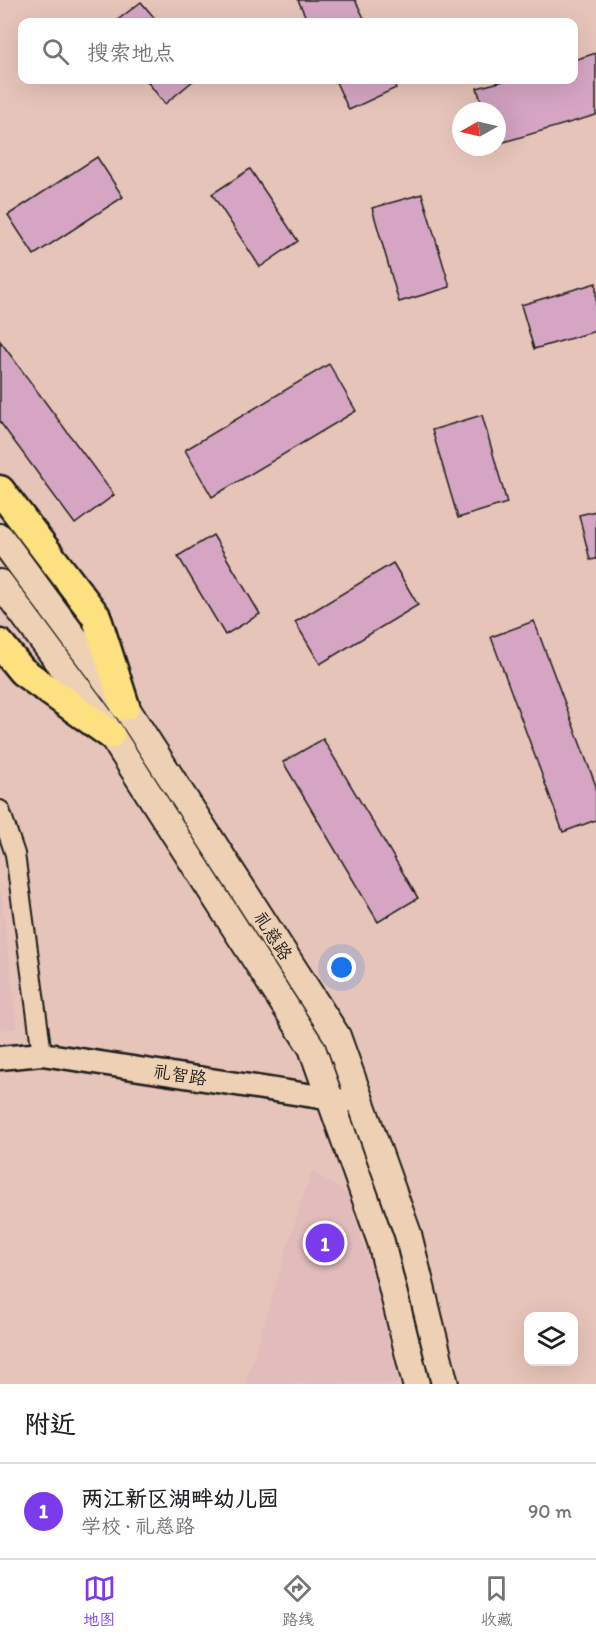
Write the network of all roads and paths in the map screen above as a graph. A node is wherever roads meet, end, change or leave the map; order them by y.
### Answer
1 (0, 490) edge
2 (0, 537) edge
3 (0, 583) edge
4 (0, 644) edge
5 (125, 706) junction
6 (110, 734) junction
7 (0, 810) edge
8 (42, 1054) junction
9 (0, 1058) edge
10 (330, 1099) junction
11 (360, 1103) junction
12 (416, 1384) edge
13 (445, 1384) edge

1 - 5 main road
2 - 5 main road, 礼慈路
3 - 6 main road, 礼慈路
4 - 6 main road
5 - 11 main road, 礼慈路
6 - 10 main road, 礼慈路
7 - 8 street
8 - 9 street, 礼智路
8 - 10 street, 礼智路
10 - 11 street, 礼智路
10 - 12 main road, 礼慈路
11 - 13 main road, 礼慈路

